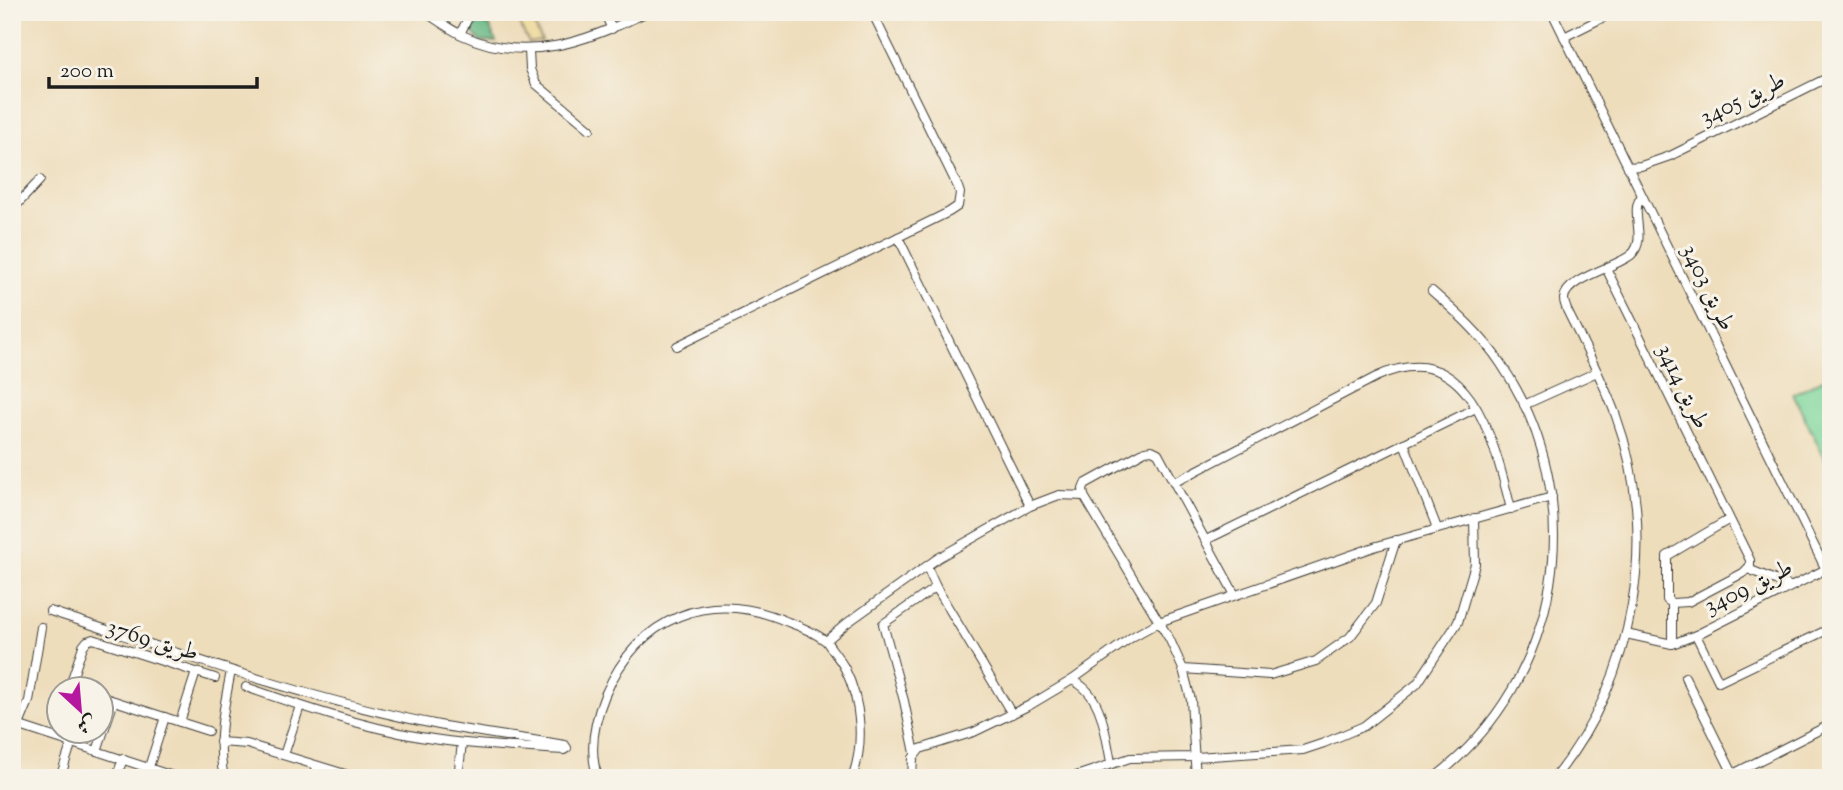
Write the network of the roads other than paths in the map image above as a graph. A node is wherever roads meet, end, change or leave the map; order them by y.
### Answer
1 (425, 12) edge
2 (471, 12) edge
3 (604, 12) edge
4 (647, 12) edge
5 (872, 12) edge
6 (1552, 12) edge
7 (1614, 12) edge
8 (612, 29) junction
9 (460, 34) junction
10 (1564, 37) junction
11 (529, 50) junction
12 (1831, 76) edge
13 (590, 129) dead end
14 (1670, 156) junction
15 (1628, 167) junction
16 (40, 180) dead end
17 (1635, 182) junction
18 (1642, 196) junction
19 (12, 210) edge
20 (898, 237) junction
21 (1606, 268) junction
22 (1432, 290) dead end
23 (677, 346) dead end
24 (1597, 372) junction
25 (1524, 405) junction
26 (1476, 408) junction
27 (1404, 443) junction
28 (1175, 482) junction
29 (1084, 496) junction
30 (1552, 497) junction
31 (1030, 506) junction
32 (1511, 509) junction
33 (1474, 518) junction
34 (1728, 520) junction
35 (1437, 528) junction
36 (1206, 540) junction
37 (1396, 540) junction
38 (927, 567) junction
39 (1748, 569) junction
40 (1826, 569) junction
41 (1831, 580) edge
42 (1790, 586) junction
43 (936, 587) junction
44 (1235, 595) junction
45 (1672, 603) junction
46 (50, 611) dead end
47 (1159, 622) junction
48 (41, 627) dead end
49 (1831, 628) edge
50 (1626, 634) junction
51 (1696, 635) junction
52 (826, 641) junction
53 (1672, 644) junction
54 (1183, 669) junction
55 (231, 671) junction
56 (196, 672) junction
57 (76, 674) edge
58 (1685, 677) dead end
59 (215, 678) dead end
60 (1072, 680) junction
61 (246, 687) dead end
62 (116, 702) edge
63 (300, 706) junction
64 (1012, 713) junction
65 (165, 718) junction
66 (180, 723) junction
67 (1831, 724) edge
68 (20, 726) junction
69 (208, 731) dead end
70 (46, 734) edge
71 (12, 742) edge
72 (220, 742) junction
73 (462, 743) junction
74 (71, 744) edge
75 (78, 744) edge
76 (99, 744) edge
77 (97, 751) junction
78 (915, 753) junction
79 (284, 755) junction
80 (1196, 757) junction
81 (123, 759) junction
82 (1111, 762) junction
83 (316, 766) junction
84 (149, 767) junction
85 (1734, 776) edge
86 (175, 777) edge
87 (60, 778) edge
88 (116, 778) edge
89 (224, 778) edge
90 (313, 778) edge
91 (358, 778) edge
92 (458, 778) edge
93 (598, 778) edge
94 (852, 778) edge
95 (912, 778) edge
96 (1070, 778) edge
97 (1196, 778) edge
98 (1434, 778) edge
99 (1554, 778) edge

1 - 9 street
2 - 9 street
3 - 8 street
4 - 8 street
5 - 20 street
6 - 10 street, طريق 3403
7 - 10 street
8 - 11 street
9 - 11 street
10 - 15 street, طريق 3403
11 - 13 street
12 - 14 street, طريق 3405
14 - 15 street, طريق 3405
14 - 17 street, طريق 3405
15 - 17 street, طريق 3403
16 - 19 street
17 - 18 street, طريق 3403
18 - 21 street
18 - 40 street, طريق 3403
20 - 23 street
20 - 31 street
21 - 24 street
21 - 34 street, طريق 3414
22 - 25 street
24 - 25 street
24 - 50 street
25 - 30 street
26 - 27 street
26 - 28 street
26 - 32 street
27 - 35 street
27 - 36 street
28 - 29 street
28 - 36 street
29 - 31 street
29 - 47 street
30 - 32 street
30 - 98 street
31 - 38 street
32 - 33 street
33 - 35 street
33 - 80 street
34 - 39 street, طريق 3414
34 - 45 street
35 - 37 street
36 - 44 street
37 - 44 street
37 - 54 street
38 - 43 street
38 - 52 street
39 - 42 street
39 - 45 street
40 - 41 street, طريق 3403
40 - 42 street, طريق 3409
42 - 51 street, طريق 3409
43 - 64 street
43 - 78 street
44 - 47 street
45 - 53 street
46 - 55 street
47 - 54 street
47 - 60 street
48 - 68 street
49 - 51 street, طريق 3409
50 - 53 street
50 - 99 street
51 - 53 street
52 - 93 street
52 - 94 street
54 - 80 street
55 - 72 street
55 - 73 street
56 - 57 street, طريق 3769
56 - 59 street, طريق 3769
56 - 66 street
58 - 85 street
60 - 64 street
60 - 82 street
61 - 63 street
62 - 65 street
63 - 73 street
63 - 79 street
64 - 78 street
65 - 66 street
65 - 84 street
66 - 69 street
67 - 85 street
68 - 70 street
68 - 71 street
72 - 79 street
72 - 89 street
73 - 92 street
74 - 87 street
75 - 77 street
76 - 77 street
77 - 81 street
78 - 95 street
79 - 83 street
80 - 82 street
80 - 97 street
81 - 84 street
81 - 88 street
82 - 96 street
83 - 90 street
83 - 91 street
84 - 86 street

